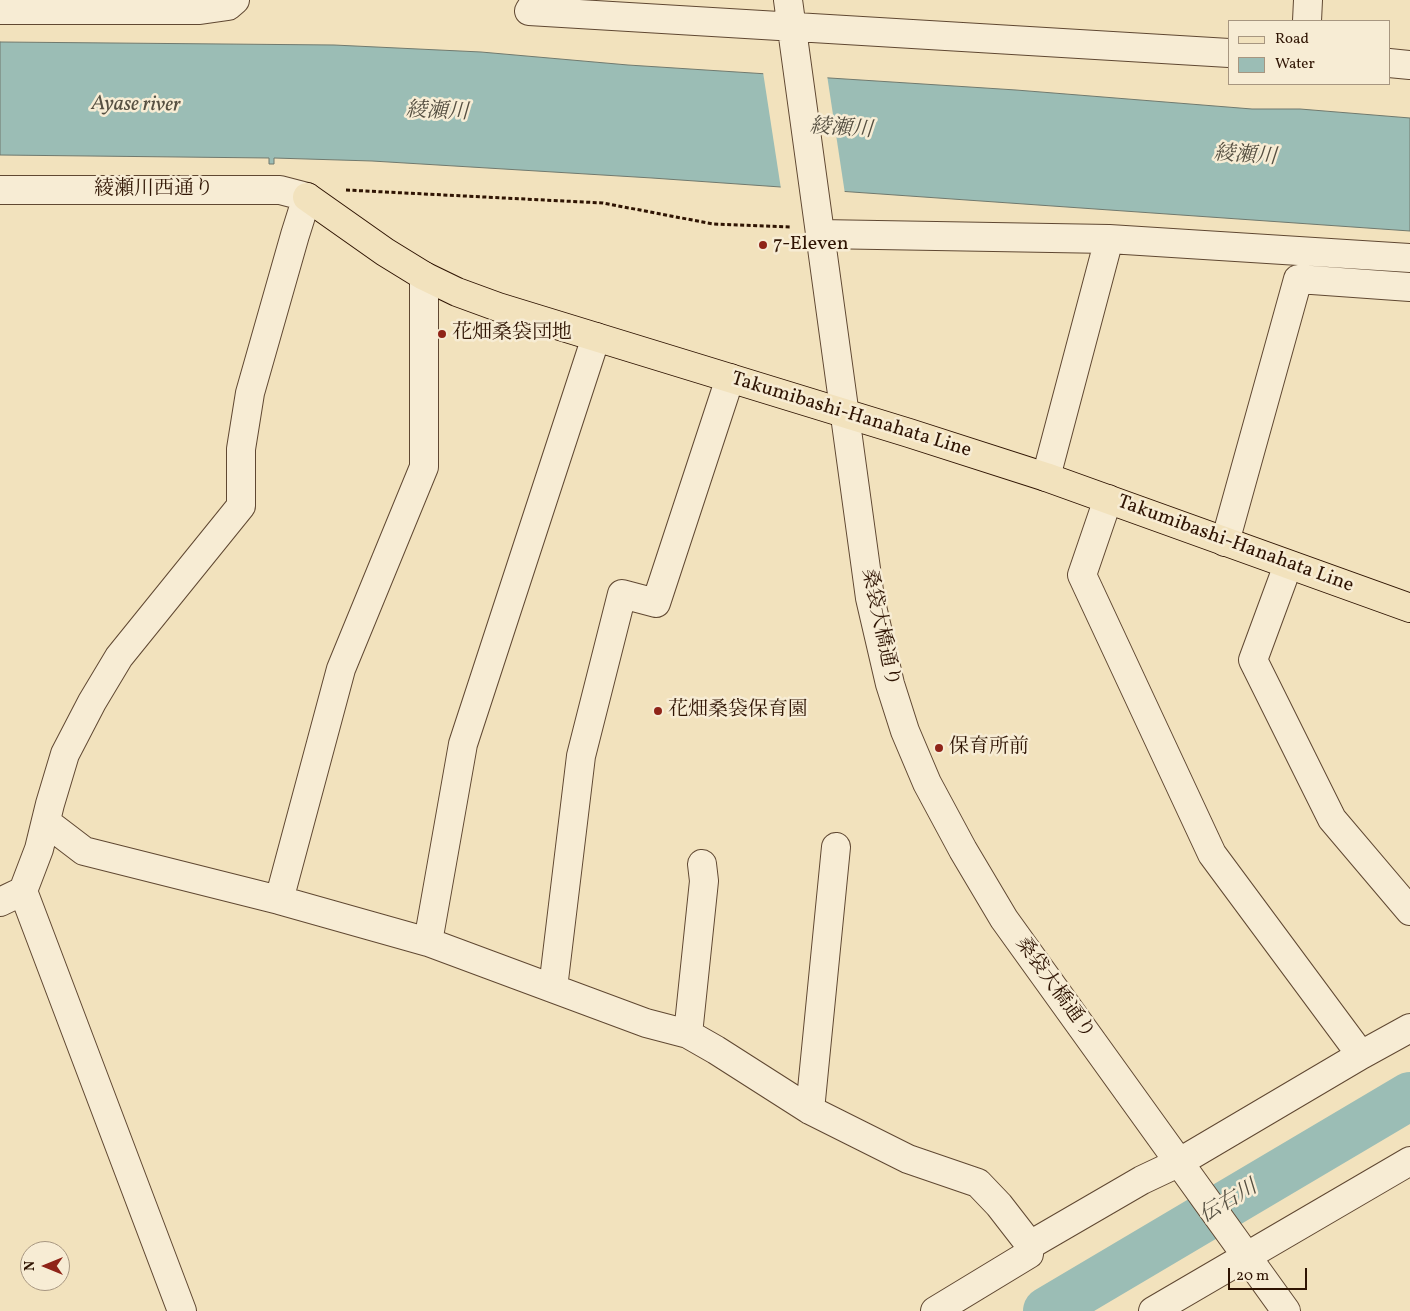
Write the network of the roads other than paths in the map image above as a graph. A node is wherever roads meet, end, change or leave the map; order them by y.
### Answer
1 (235, 0) edge
2 (536, 0) edge
3 (788, 0) edge
4 (1308, 0) edge
5 (0, 10) edge
6 (1307, 20) edge
7 (793, 36) junction
8 (1228, 53) edge
9 (1390, 63) edge
10 (1410, 64) edge
11 (0, 190) edge
12 (307, 197) junction
13 (818, 225) junction
14 (1109, 239) junction
15 (1410, 258) edge
16 (424, 276) junction
17 (1410, 287) edge
18 (596, 337) junction
19 (730, 378) junction
20 (844, 413) junction
21 (1046, 477) junction
22 (1108, 499) junction
23 (1226, 542) junction
24 (1288, 565) junction
25 (1410, 608) edge
26 (46, 822) junction
27 (836, 847) dead end
28 (702, 864) dead end
29 (12, 896) edge
30 (279, 900) junction
31 (1410, 911) edge
32 (428, 942) junction
33 (553, 988) junction
34 (1410, 1028) edge
35 (688, 1034) junction
36 (1361, 1055) junction
37 (810, 1110) junction
38 (1410, 1161) edge
39 (1183, 1169) junction
40 (1030, 1245) junction
41 (1244, 1252) junction
42 (182, 1311) edge
43 (935, 1311) edge
44 (1154, 1311) edge
45 (1286, 1311) edge

1 - 5 street
2 - 7 street
3 - 7 street, 桑袋大橋通り
4 - 6 street
7 - 8 street
7 - 13 street, 桑袋大橋通り
9 - 10 street
11 - 12 street, 綾瀬川西通り
12 - 16 main road, Takumibashi-Hanahata Line
12 - 26 street
13 - 14 street
13 - 20 street, 桑袋大橋通り
14 - 15 street
14 - 21 street
16 - 18 main road, Takumibashi-Hanahata Line
16 - 30 street
17 - 23 street
18 - 19 main road, Takumibashi-Hanahata Line
18 - 32 street
19 - 20 main road, Takumibashi-Hanahata Line
19 - 33 street
20 - 21 main road, Takumibashi-Hanahata Line
20 - 39 street, 桑袋大橋通り
21 - 22 main road, Takumibashi-Hanahata Line
22 - 23 main road, Takumibashi-Hanahata Line
22 - 36 street
23 - 24 main road, Takumibashi-Hanahata Line
24 - 25 main road, Takumibashi-Hanahata Line
24 - 31 street
26 - 29 street
26 - 30 street
27 - 37 street
28 - 35 street
29 - 42 street
30 - 32 street
32 - 33 street
33 - 35 street
34 - 36 street
35 - 37 street
36 - 39 street
37 - 40 street
38 - 41 street
39 - 40 street
39 - 41 street, 桑袋大橋通り
40 - 43 street
41 - 44 street
41 - 45 street, 桑袋大橋通り

